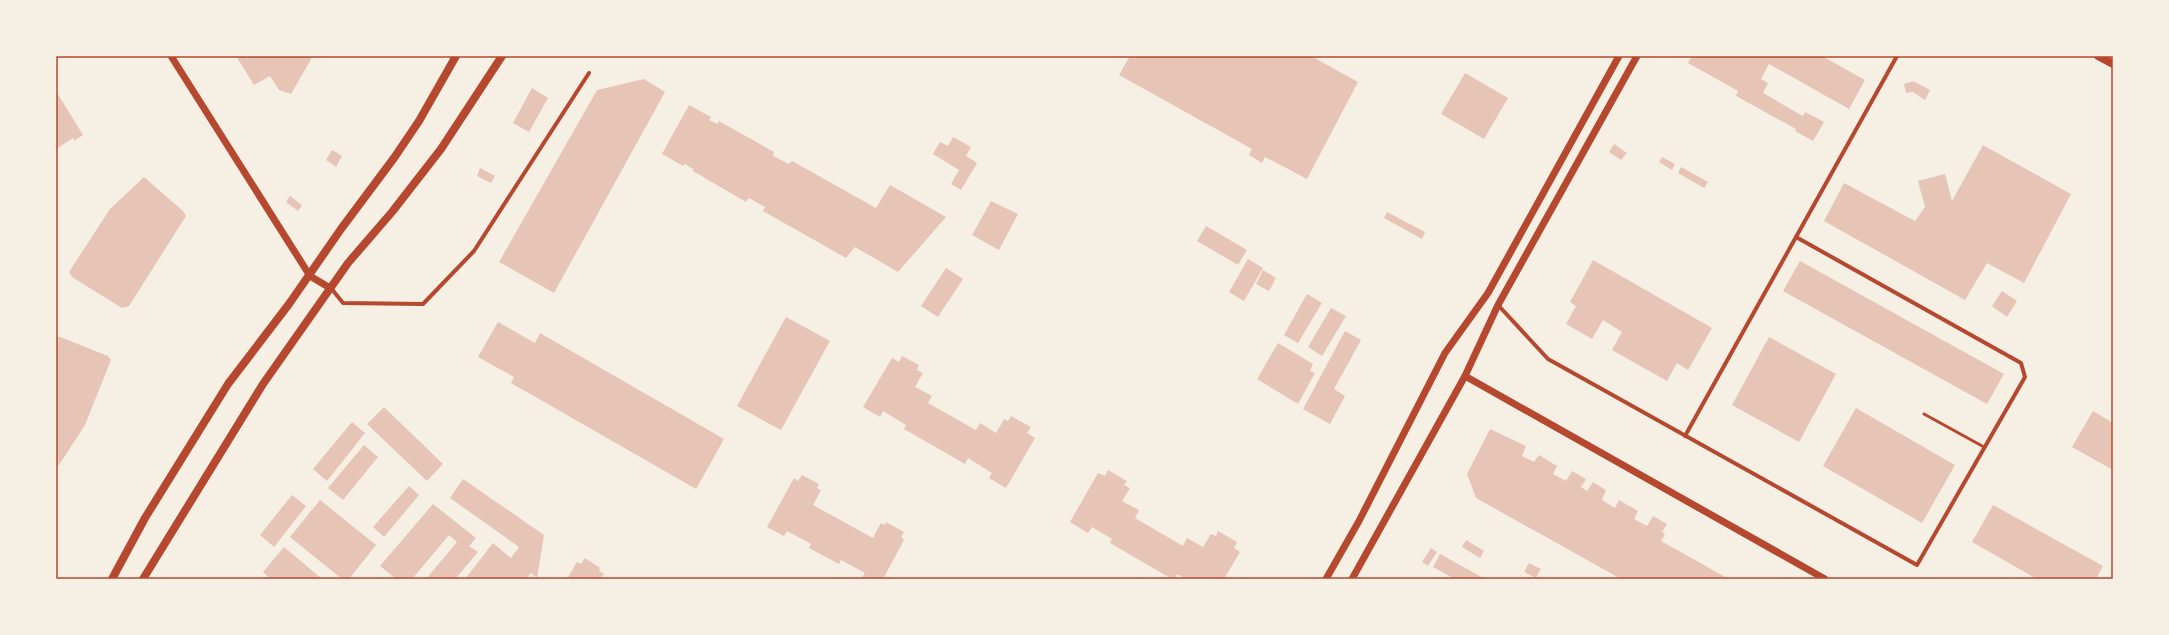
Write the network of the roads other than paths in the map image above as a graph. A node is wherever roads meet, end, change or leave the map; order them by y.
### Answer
1 (171, 56) edge
2 (456, 56) edge
3 (502, 56) edge
4 (1619, 56) edge
5 (1637, 56) edge
6 (1897, 56) edge
7 (2098, 56) edge
8 (2113, 64) edge
9 (589, 73) dead end
10 (1796, 237) junction
11 (310, 276) junction
12 (330, 288) junction
13 (1498, 305) junction
14 (1465, 376) junction
15 (1924, 414) dead end
16 (1685, 436) junction
17 (1984, 447) junction
18 (112, 579) edge
19 (143, 579) edge
20 (1326, 579) edge
21 (1352, 579) edge
22 (1825, 579) edge

1 - 11 street
2 - 11 main road
3 - 12 main road
4 - 20 street
5 - 13 street
6 - 10 street
7 - 8 main road
9 - 12 street
10 - 16 street
10 - 17 street
11 - 12 street
11 - 18 main road
12 - 19 main road
13 - 14 street
13 - 16 street
14 - 21 street
14 - 22 street
15 - 17 lane
16 - 17 street

